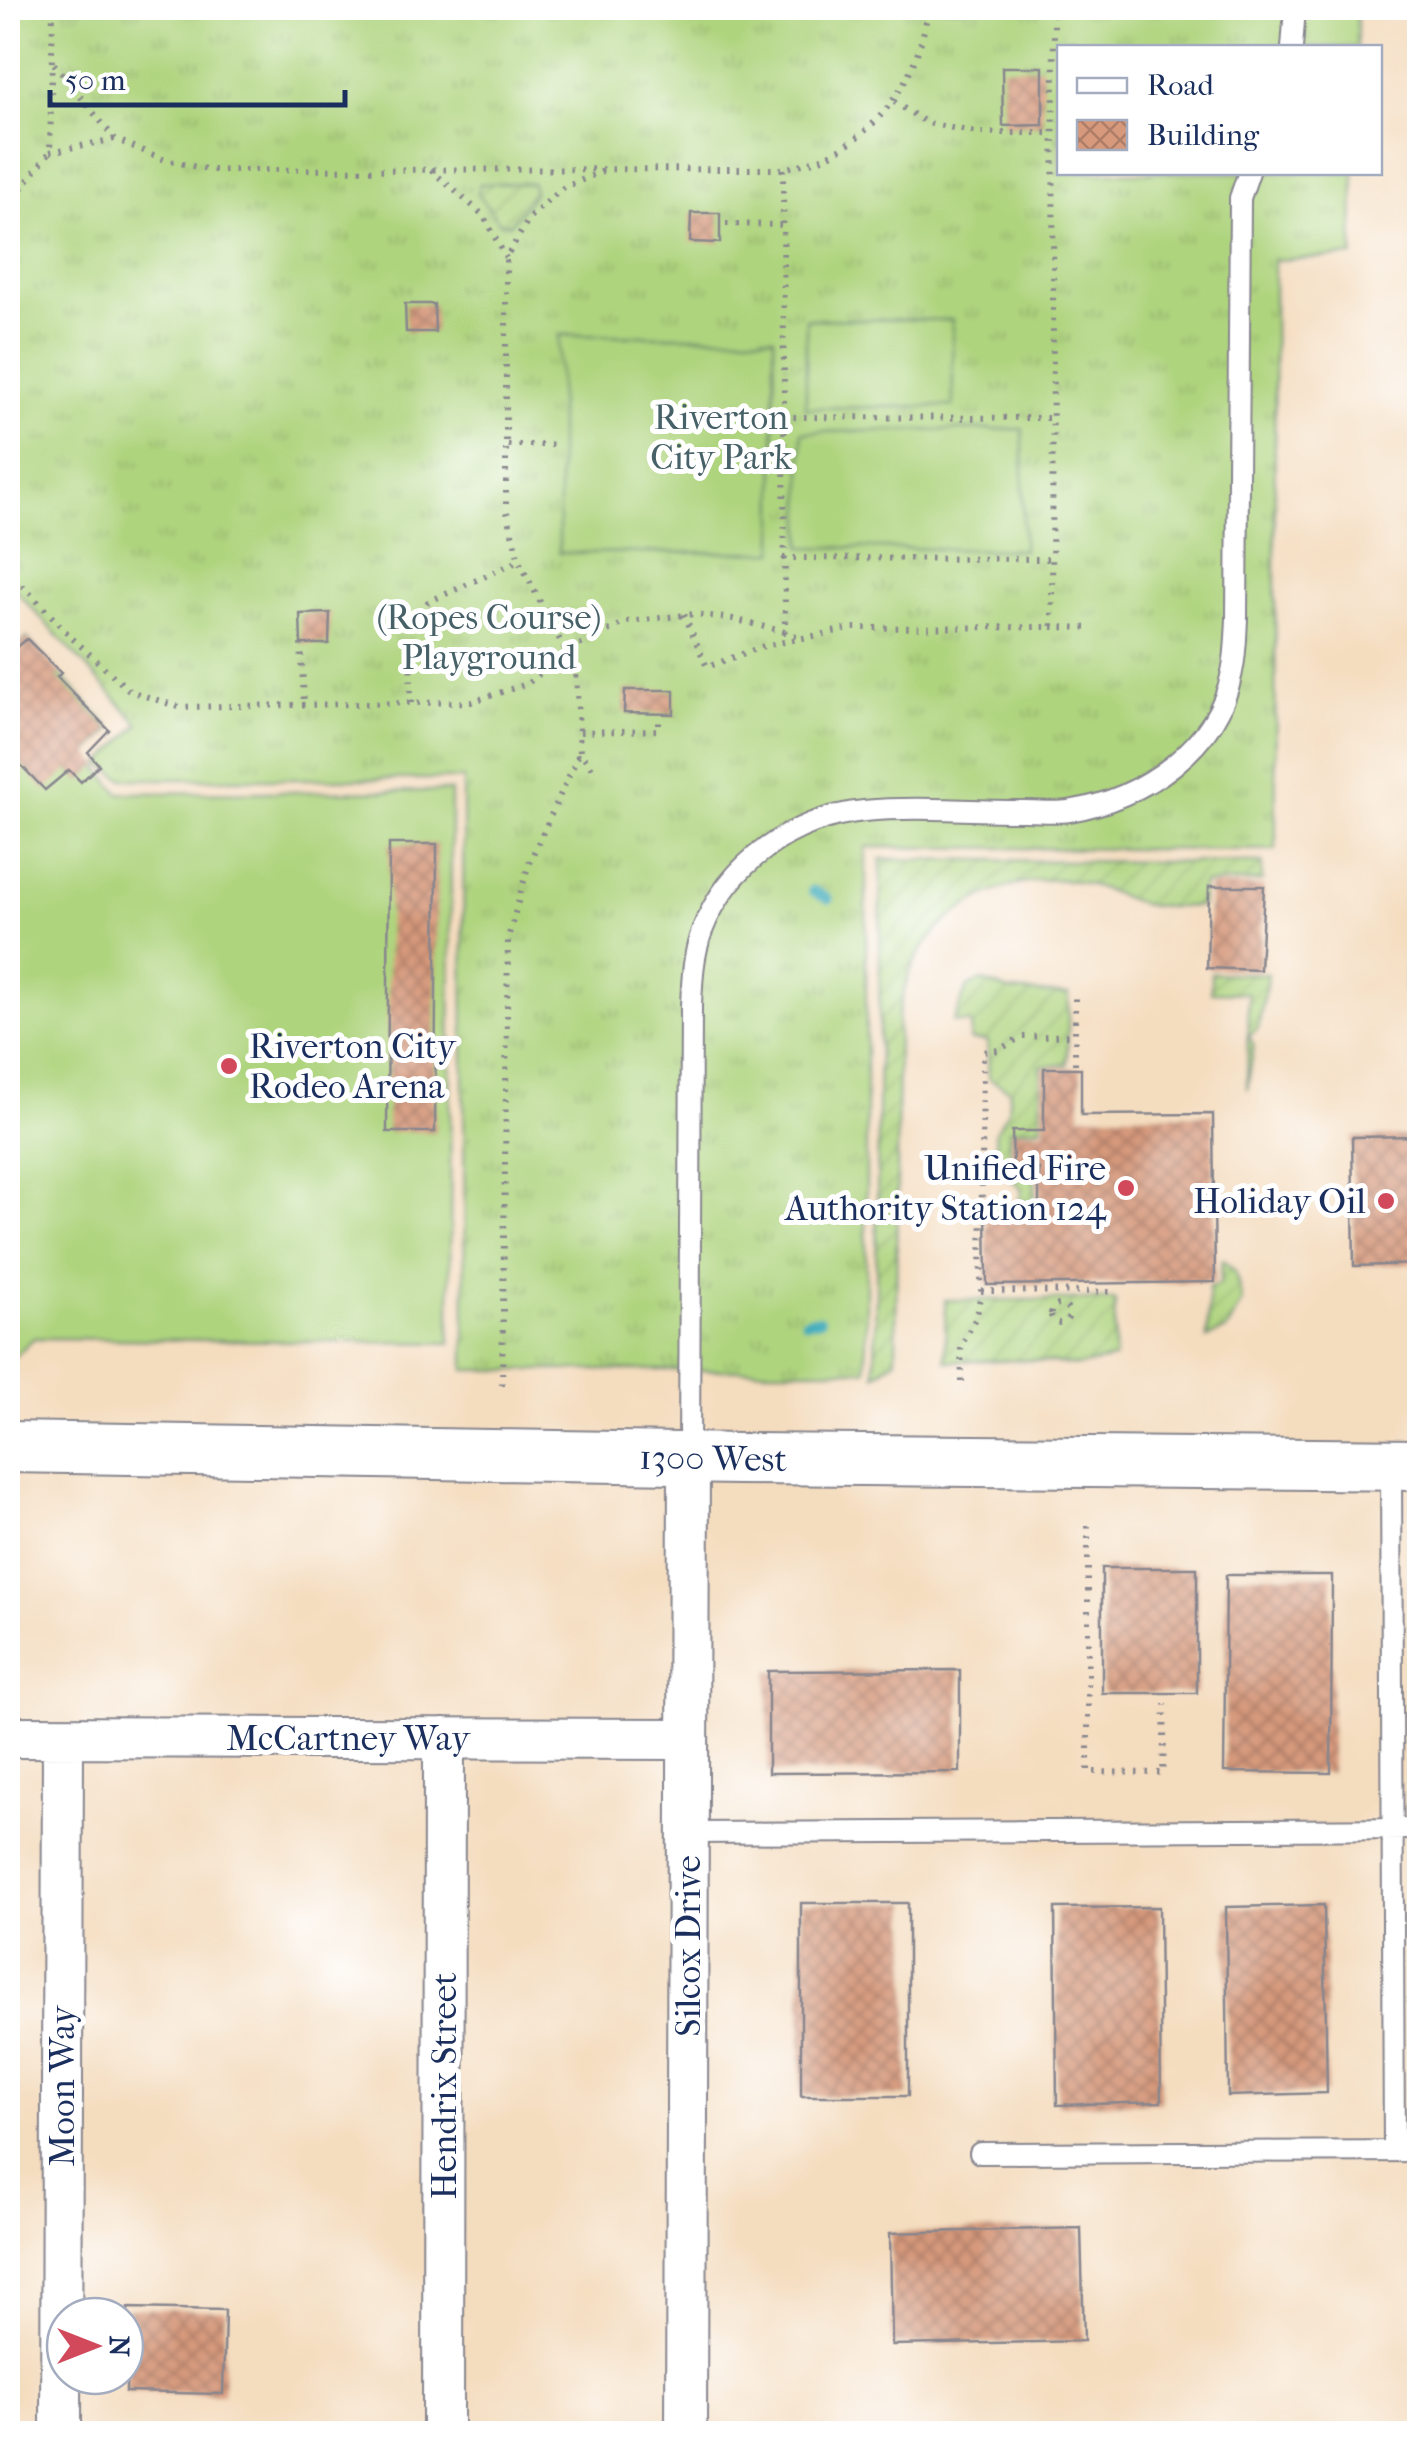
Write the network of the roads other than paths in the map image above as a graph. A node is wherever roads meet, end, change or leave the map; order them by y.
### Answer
1 (1295, 8) edge
2 (1292, 45) edge
3 (1248, 175) edge
4 (8, 1447) edge
5 (689, 1458) junction
6 (1405, 1465) edge
7 (8, 1738) edge
8 (63, 1738) junction
9 (444, 1738) junction
10 (688, 1738) junction
11 (1393, 1829) junction
12 (1420, 1829) edge
13 (688, 1833) junction
14 (1394, 2151) junction
15 (1420, 2151) edge
16 (980, 2153) dead end
17 (62, 2434) edge
18 (443, 2434) edge
19 (686, 2434) edge

1 - 2 lane
3 - 5 lane
4 - 5 street, 1300 West
5 - 6 street, 1300 West
5 - 10 street, Silcox Drive
6 - 11 lane
7 - 8 street, McCartney Way
8 - 9 street, McCartney Way
8 - 17 street, Moon Way
9 - 10 street, McCartney Way
9 - 18 street, Hendrix Street
10 - 13 street, Silcox Drive
11 - 12 lane
11 - 13 lane
11 - 14 lane
13 - 19 street, Silcox Drive
14 - 15 lane
14 - 16 lane

